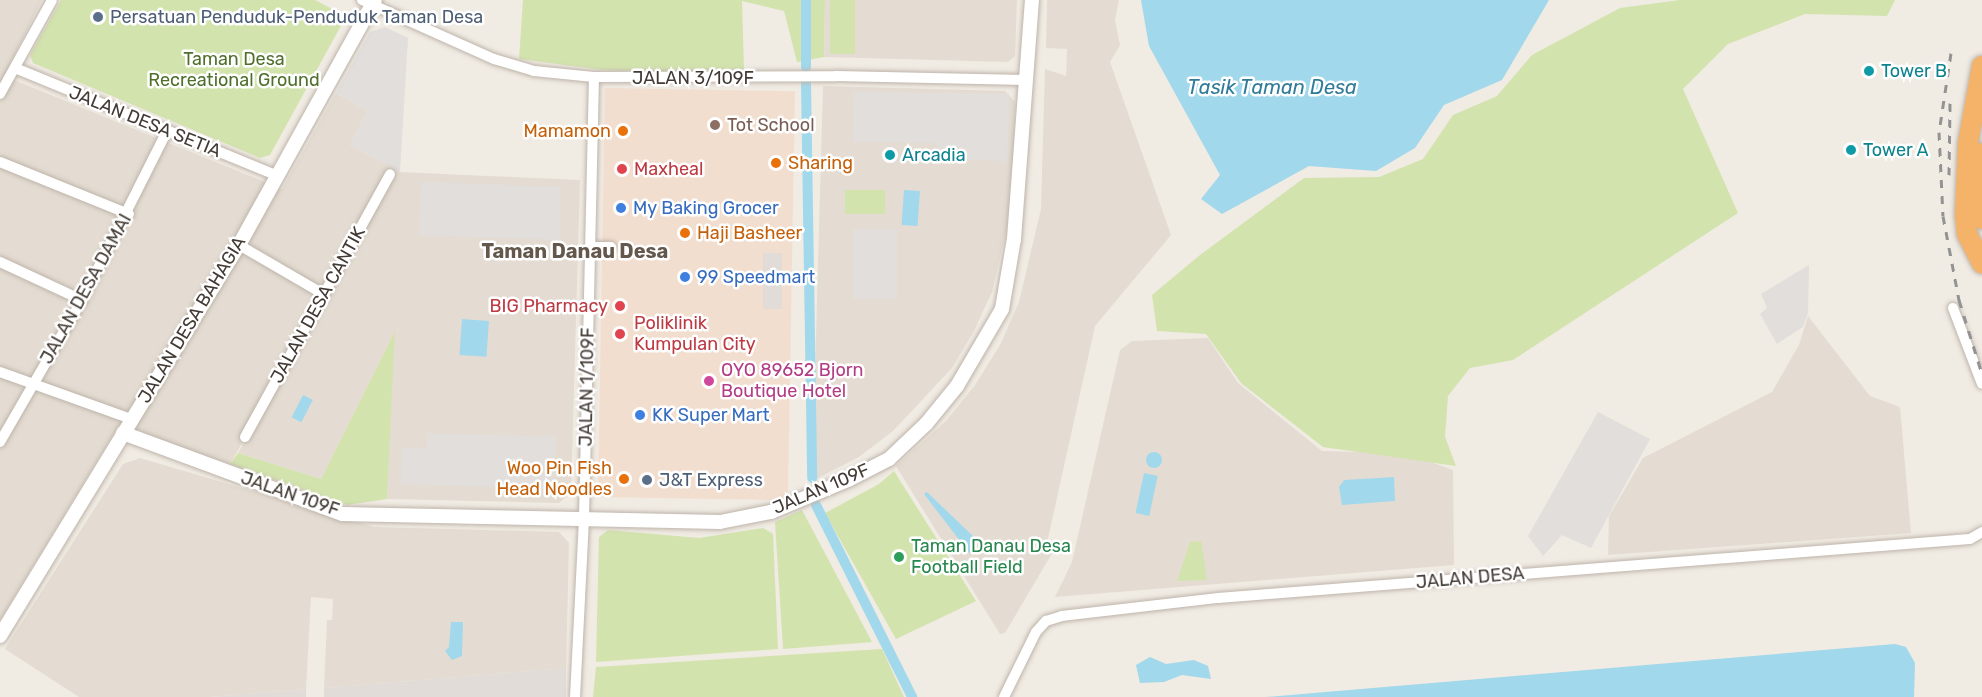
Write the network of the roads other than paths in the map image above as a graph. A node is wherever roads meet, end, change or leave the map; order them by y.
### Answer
1 (52, 0) edge
2 (1032, 0) edge
3 (370, 2) edge
4 (1982, 66) edge
5 (15, 68) junction
6 (594, 77) junction
7 (1026, 80) junction
8 (0, 94) edge
9 (166, 133) junction
10 (1982, 153) edge
11 (0, 162) edge
12 (390, 174) dead end
13 (276, 175) junction
14 (129, 214) junction
15 (1982, 219) edge
16 (239, 245) junction
17 (590, 247) junction
18 (611, 247) dead end
19 (0, 262) edge
20 (1982, 262) edge
21 (325, 295) junction
22 (82, 300) junction
23 (1953, 308) dead end
24 (0, 372) edge
25 (33, 383) junction
26 (1982, 384) edge
27 (131, 419) junction
28 (123, 433) junction
29 (245, 437) dead end
30 (0, 441) edge
31 (584, 517) junction
32 (1982, 532) edge
33 (0, 636) edge
34 (575, 697) edge
35 (1004, 697) edge

1 - 5 street
2 - 7 street, JALAN 109F
3 - 6 street, JALAN 3/109F
3 - 13 street, JALAN DESA BAHAGIA
4 - 20 highway
5 - 8 street
5 - 9 street, JALAN DESA SETIA
6 - 7 street, JALAN 3/109F
6 - 17 street, JALAN 1/109F
7 - 31 street, JALAN 109F
9 - 13 street, JALAN DESA SETIA
9 - 14 street, JALAN DESA DAMAI
10 - 15 highway
11 - 14 street
12 - 21 street, JALAN DESA CANTIK
13 - 16 street, JALAN DESA BAHAGIA
14 - 22 street, JALAN DESA DAMAI
16 - 21 street
16 - 27 street, JALAN DESA BAHAGIA
17 - 18 street
17 - 31 street, JALAN 1/109F
19 - 22 street
21 - 29 street, JALAN DESA CANTIK
22 - 25 street, JALAN DESA DAMAI
23 - 26 street
24 - 25 street
25 - 27 street
25 - 30 street, JALAN DESA DAMAI
27 - 28 street, JALAN DESA BAHAGIA
28 - 31 street, JALAN 109F
28 - 33 street, JALAN DESA BAHAGIA
31 - 34 street, JALAN 1/109F
32 - 35 street, JALAN DESA

